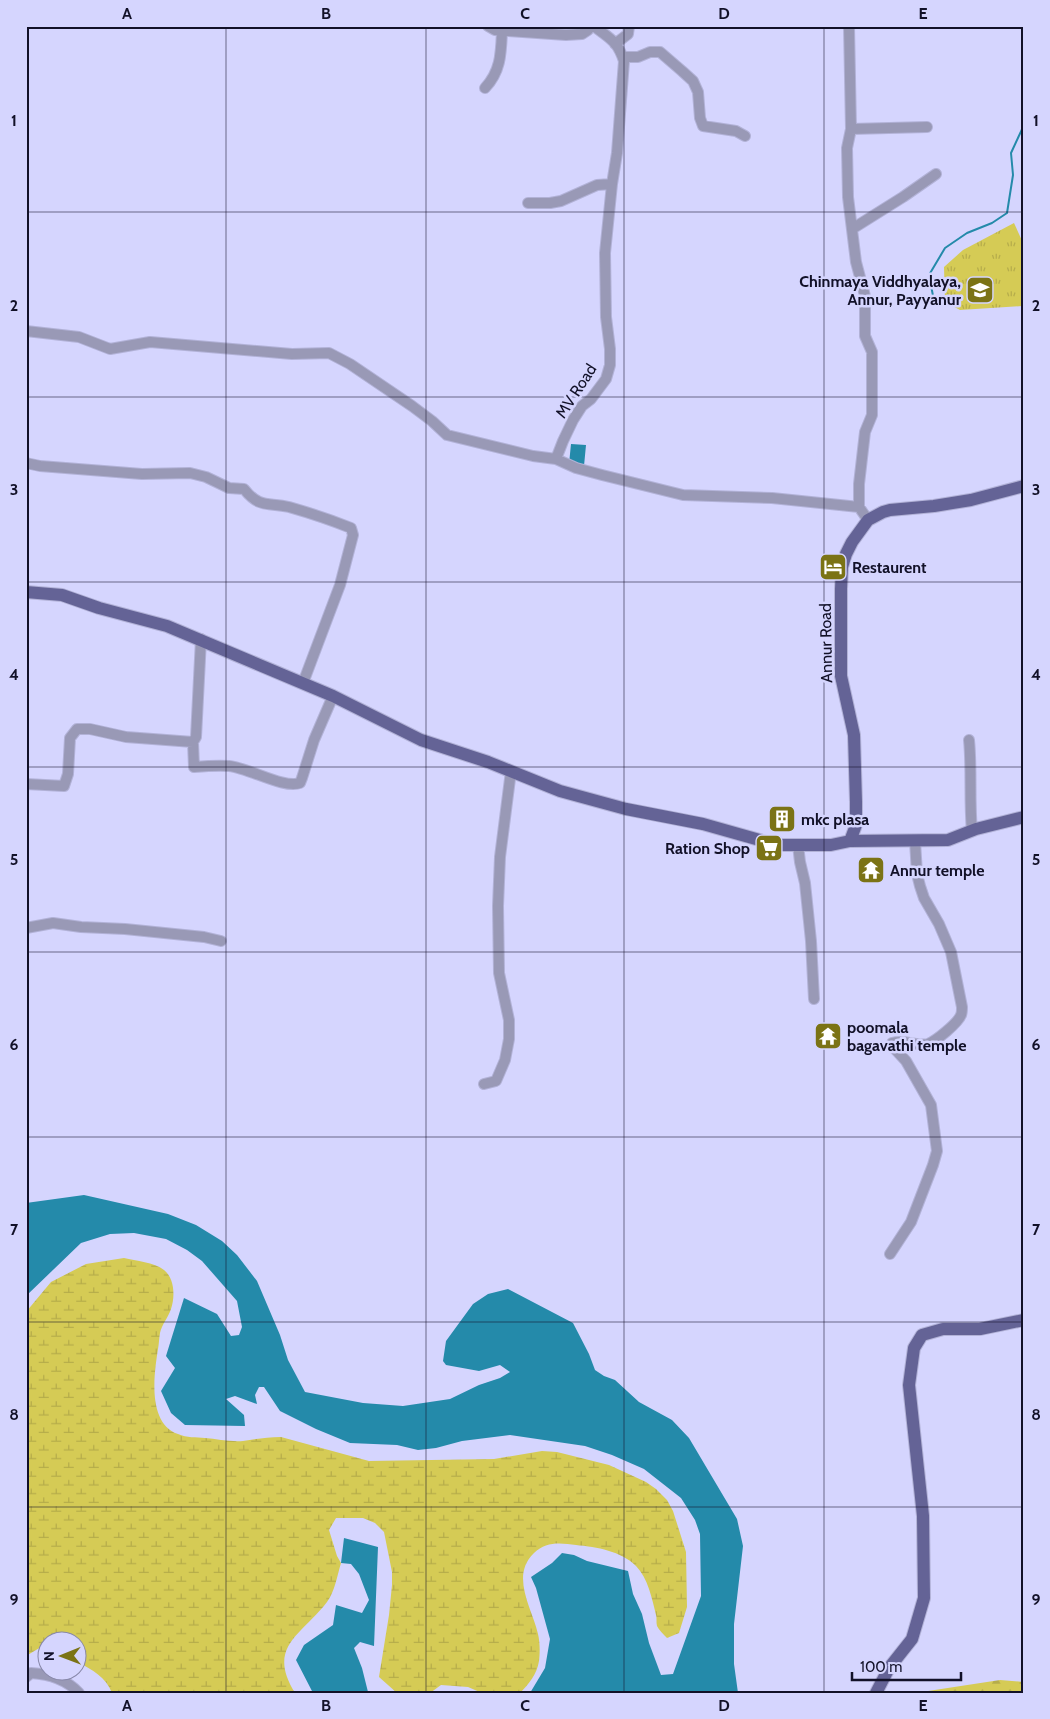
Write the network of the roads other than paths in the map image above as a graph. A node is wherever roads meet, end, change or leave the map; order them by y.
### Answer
1 (488, 26) edge
2 (590, 26) edge
3 (594, 26) edge
4 (629, 26) edge
5 (849, 26) edge
6 (502, 30) junction
7 (616, 44) junction
8 (623, 57) junction
9 (485, 88) dead end
10 (927, 127) dead end
11 (852, 129) junction
12 (744, 136) dead end
13 (936, 174) dead end
14 (612, 184) junction
15 (528, 203) dead end
16 (852, 229) junction
17 (26, 331) edge
18 (556, 460) junction
19 (26, 463) edge
20 (1024, 486) edge
21 (859, 506) junction
22 (868, 520) junction
23 (26, 592) edge
24 (200, 640) junction
25 (304, 683) junction
26 (333, 696) junction
27 (968, 740) dead end
28 (193, 742) junction
29 (510, 771) junction
30 (26, 784) edge
31 (1024, 817) edge
32 (972, 831) junction
33 (915, 841) junction
34 (850, 842) junction
35 (798, 845) junction
36 (26, 928) edge
37 (221, 941) dead end
38 (814, 999) dead end
39 (484, 1084) dead end
40 (890, 1254) dead end
41 (1024, 1320) edge
42 (26, 1677) edge
43 (79, 1693) edge
44 (876, 1693) edge

1 - 6 street
2 - 6 street
3 - 7 street, MV Road
4 - 7 street
5 - 11 street
6 - 9 street
7 - 8 street, MV Road
8 - 12 street
8 - 14 street, MV Road
10 - 11 street
11 - 16 street
13 - 16 street
14 - 15 street
14 - 18 street, MV Road
16 - 21 street
17 - 18 street
18 - 21 street
19 - 25 street
20 - 22 main road
21 - 22 street
22 - 34 main road, Annur Road
23 - 24 main road
24 - 25 main road
24 - 28 street
25 - 26 main road
26 - 28 street
26 - 29 main road
27 - 32 street
28 - 30 street
29 - 35 main road
29 - 39 street
31 - 32 main road
32 - 33 main road
33 - 34 main road
33 - 40 street
34 - 35 main road
35 - 38 street
36 - 37 street
41 - 44 main road
42 - 43 street

